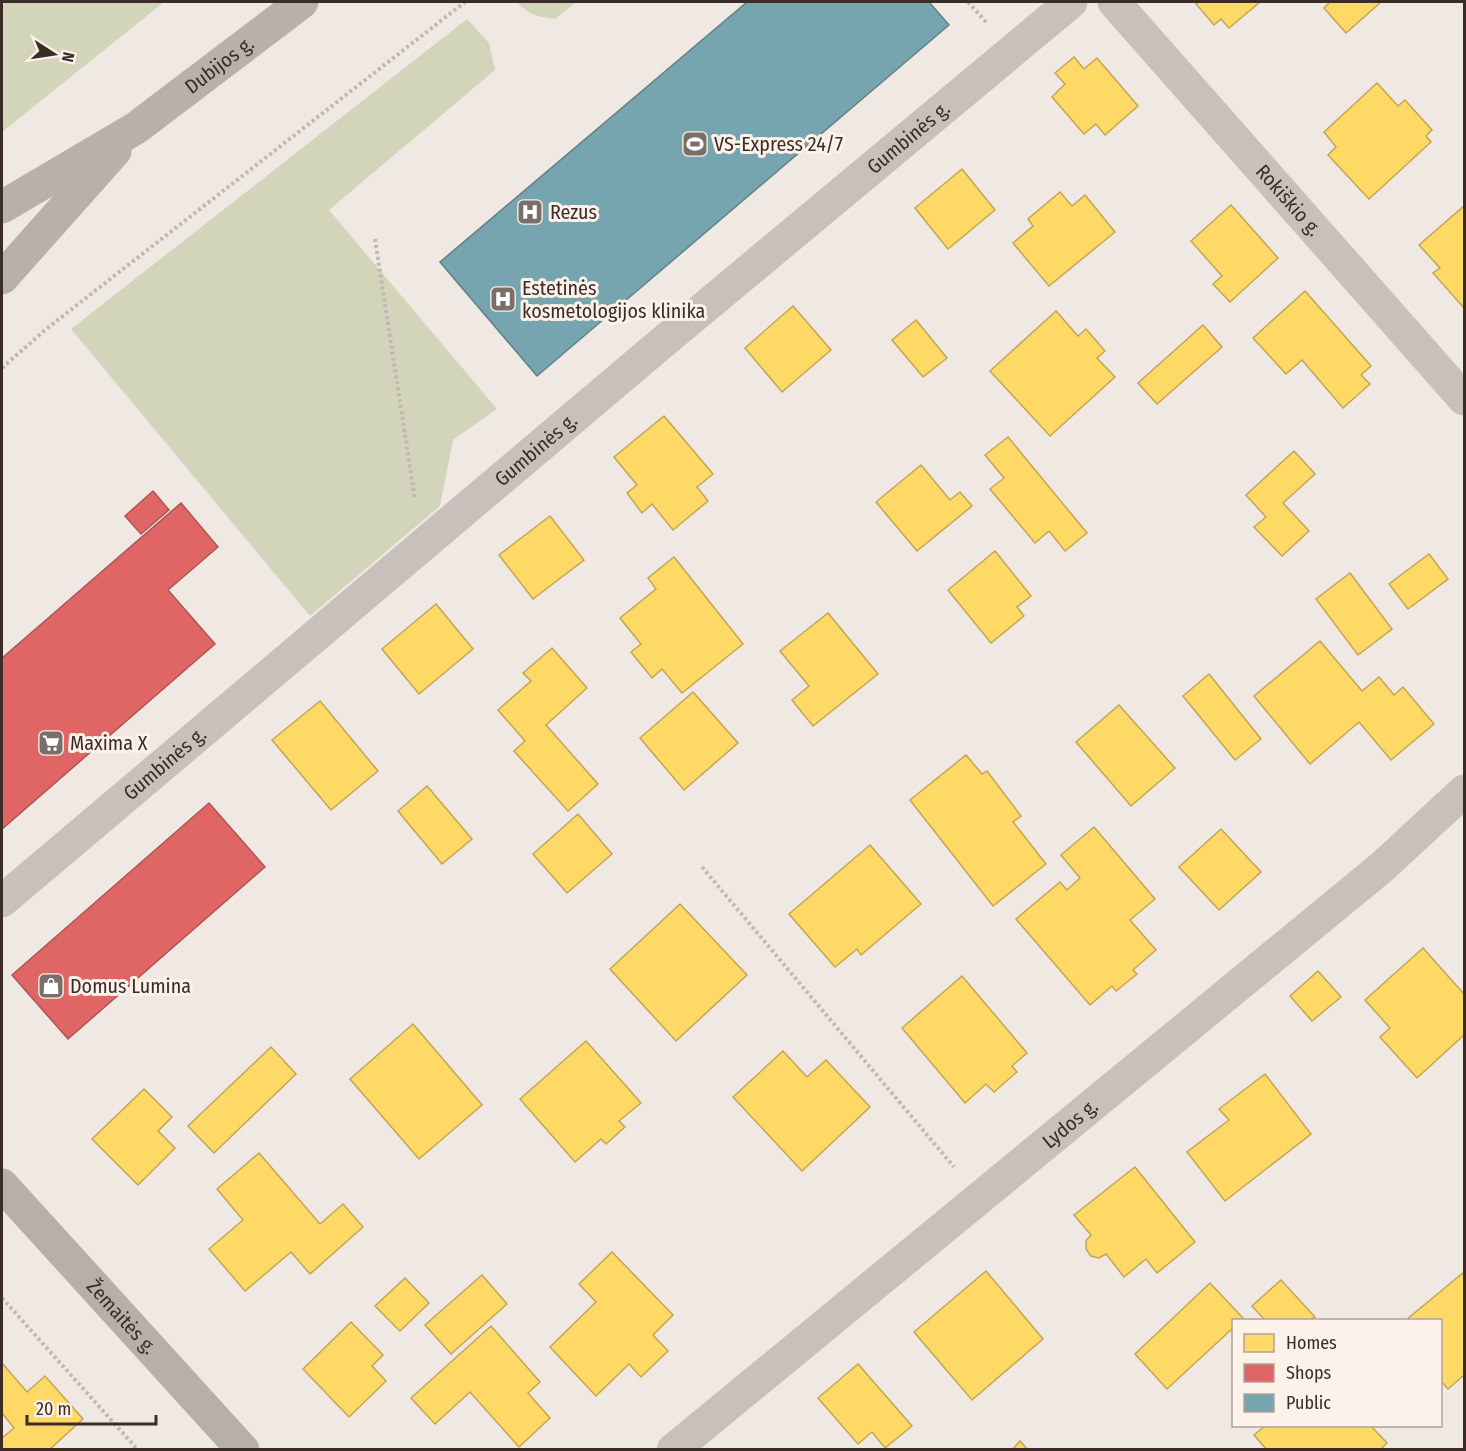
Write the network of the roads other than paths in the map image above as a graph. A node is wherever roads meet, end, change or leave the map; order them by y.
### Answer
1 (302, 2) edge
2 (1071, 2) edge
3 (1114, 2) edge
4 (136, 128) junction
5 (2, 207) edge
6 (2, 278) edge
7 (1464, 399) edge
8 (1464, 791) edge
9 (2, 901) edge
10 (2, 1185) edge
11 (243, 1449) edge
12 (673, 1449) edge

1 - 4 main road, Dubijos g.
2 - 9 street, Gumbinės g.
3 - 7 street, Rokiškio g.
4 - 5 main road, Dubijos g.
4 - 6 main road, Dubijos g.
8 - 12 street, Lydos g.
10 - 11 main road, Žemaitės g.

